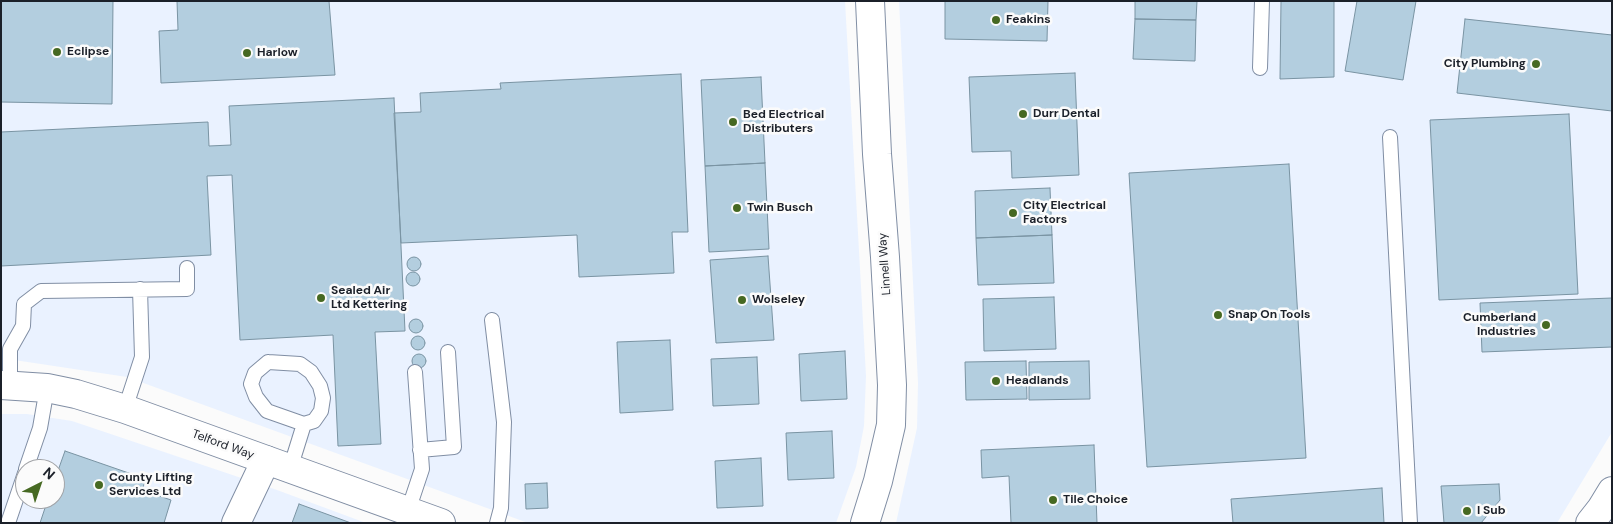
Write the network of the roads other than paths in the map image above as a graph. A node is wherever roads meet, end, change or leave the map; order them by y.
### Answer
1 (870, 1) edge
2 (1262, 1) edge
3 (1260, 68) dead end
4 (1390, 137) dead end
5 (187, 268) dead end
6 (140, 289) junction
7 (492, 320) dead end
8 (448, 352) dead end
9 (415, 372) dead end
10 (5, 385) edge
11 (47, 388) junction
12 (125, 409) junction
13 (304, 424) junction
14 (420, 450) junction
15 (29, 459) edge
16 (278, 464) junction
17 (1612, 491) edge
18 (15, 502) edge
19 (408, 511) junction
20 (8, 523) edge
21 (236, 523) edge
22 (441, 523) edge
23 (497, 523) edge
24 (865, 523) edge
25 (1410, 523) edge
26 (1590, 523) edge

1 - 24 street, Linnell Way
2 - 3 lane
4 - 25 lane
5 - 6 lane
6 - 10 lane
6 - 12 lane
7 - 23 lane
8 - 14 lane
9 - 14 lane
10 - 11 street, Telford Way
11 - 12 street, Telford Way
11 - 15 lane
12 - 16 street, Telford Way
13 - 13 lane
13 - 16 lane
14 - 19 lane
16 - 19 street, Telford Way
16 - 21 street
17 - 26 street
18 - 20 lane
19 - 22 street, Telford Way

